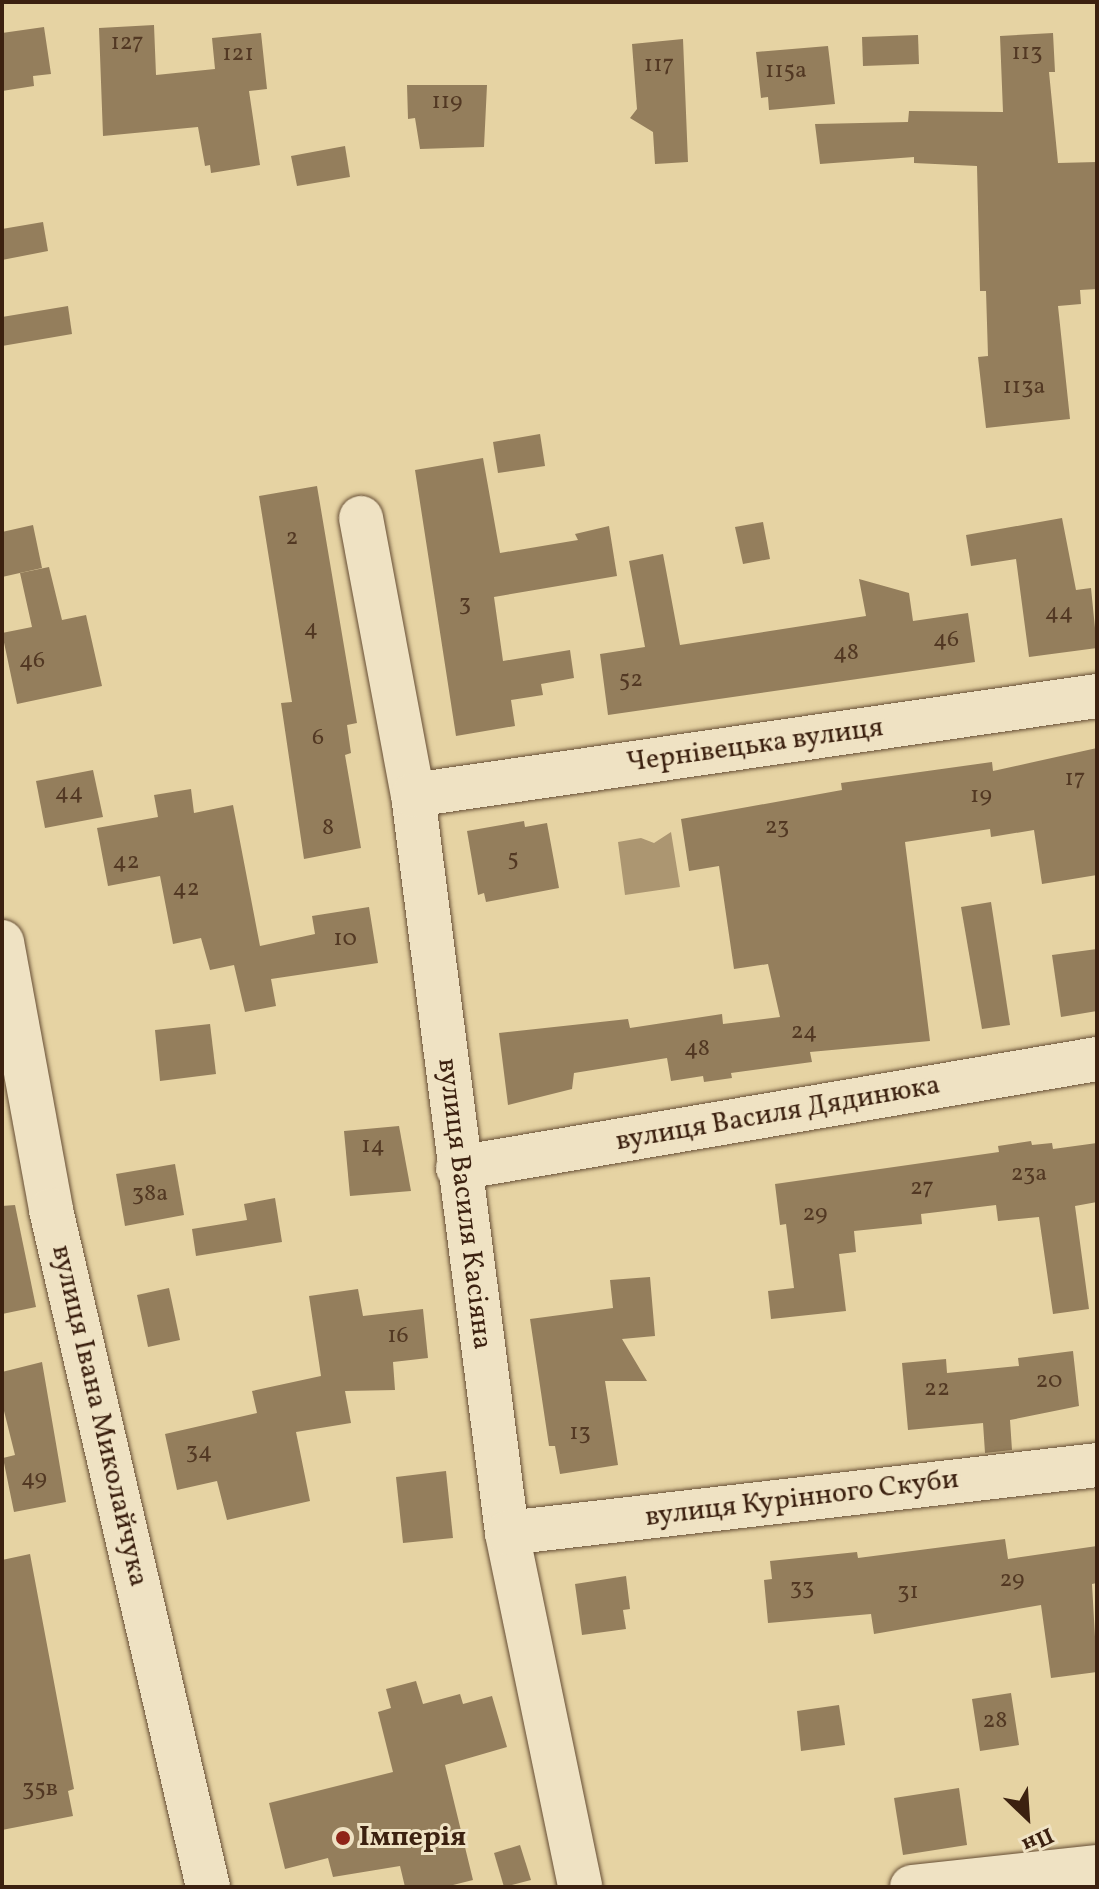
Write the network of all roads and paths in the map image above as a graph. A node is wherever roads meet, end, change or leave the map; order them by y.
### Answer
1 (361, 518) dead end
2 (1097, 696) edge
3 (413, 795) junction
4 (2, 942) edge
5 (1097, 1059) edge
6 (458, 1168) junction
7 (1097, 1465) edge
8 (507, 1533) junction
9 (1097, 1867) edge
10 (208, 1887) edge
11 (580, 1887) edge
12 (912, 1887) edge

1 - 3 street, вулиця Василя Касіяна
2 - 3 street, Чернівецька вулиця
3 - 6 street, вулиця Василя Касіяна
4 - 10 street, вулиця Івана Миколайчука
5 - 6 street, вулиця Василя Дядинюка
6 - 8 street, вулиця Василя Касіяна
7 - 8 street, вулиця Курінного Скуби
8 - 11 street, вулиця Василя Касіяна
9 - 12 street

